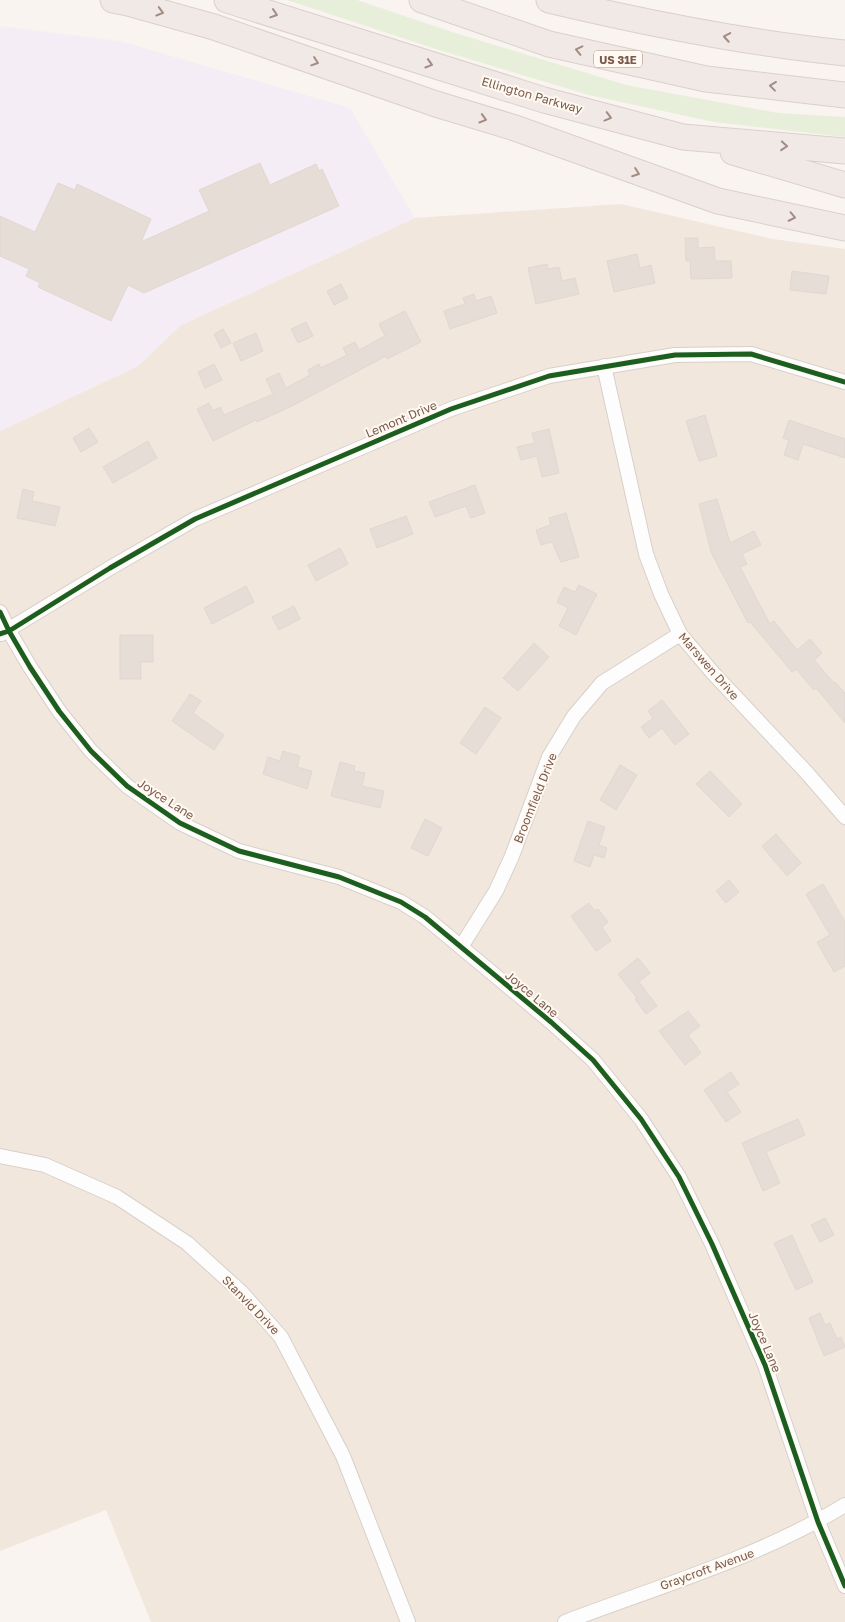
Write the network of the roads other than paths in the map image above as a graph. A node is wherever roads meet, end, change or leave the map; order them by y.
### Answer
1 (113, 0) edge
2 (227, 0) edge
3 (422, 0) edge
4 (549, 0) edge
5 (845, 53) edge
6 (837, 92) edge
7 (683, 137) junction
8 (845, 151) edge
9 (845, 185) edge
10 (845, 228) edge
11 (604, 366) junction
12 (845, 382) edge
13 (0, 612) edge
14 (4, 633) edge
15 (680, 634) junction
16 (845, 817) edge
17 (460, 947) junction
18 (0, 1156) edge
19 (845, 1505) edge
20 (818, 1522) junction
21 (845, 1586) edge
22 (408, 1622) edge
23 (565, 1622) edge

1 -> 10 highway
2 -> 7 highway, Ellington Parkway
6 -> 3 highway, US 31E
5 -> 4 highway
7 -> 8 highway, Ellington Parkway
7 - 9 highway
11 - 12 street, Lemont Drive
11 - 14 street, Lemont Drive
11 - 15 street, Marswen Drive
13 - 14 street, Joyce Lane
14 - 17 street, Joyce Lane
15 - 16 street, Marswen Drive
15 - 17 street, Broomfield Drive
17 - 20 street, Joyce Lane
18 - 22 street, Stanvid Drive
19 - 20 street, Graycroft Avenue
20 - 21 street, Joyce Lane
20 - 23 street, Graycroft Avenue

